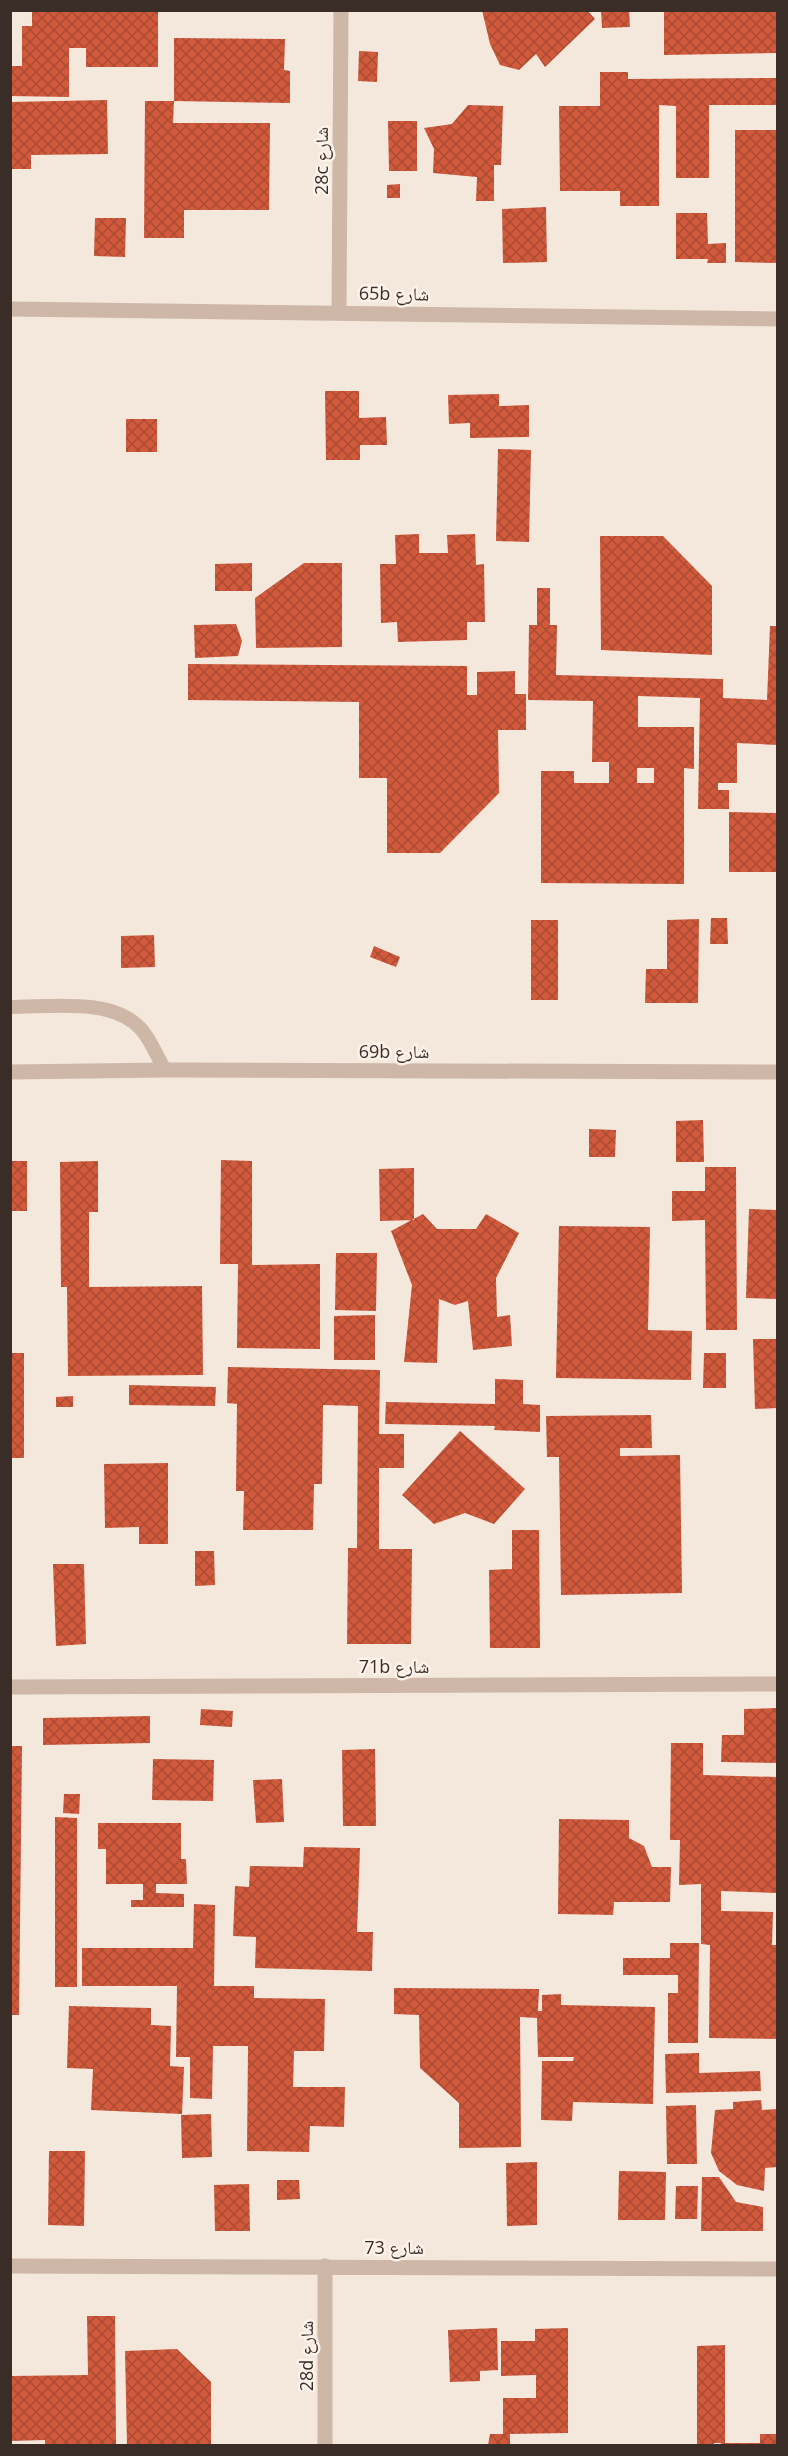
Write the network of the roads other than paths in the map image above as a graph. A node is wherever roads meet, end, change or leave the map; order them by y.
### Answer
1 (341, 10) edge
2 (10, 309) edge
3 (339, 312) junction
4 (777, 319) edge
5 (10, 1007) edge
6 (165, 1070) junction
7 (10, 1072) edge
8 (777, 1072) edge
9 (777, 1684) edge
10 (10, 1687) edge
11 (10, 2266) edge
12 (325, 2266) junction
13 (777, 2269) edge
14 (325, 2445) edge

1 - 3 street, 28c شارع
2 - 3 street, 65b شارع
3 - 4 street, 65b شارع
5 - 6 lane
6 - 7 street, 69b شارع
6 - 8 street, 69b شارع
9 - 10 street, 71b شارع
11 - 12 street, شارع 73
12 - 13 street, شارع 73
12 - 14 street, 28d شارع

